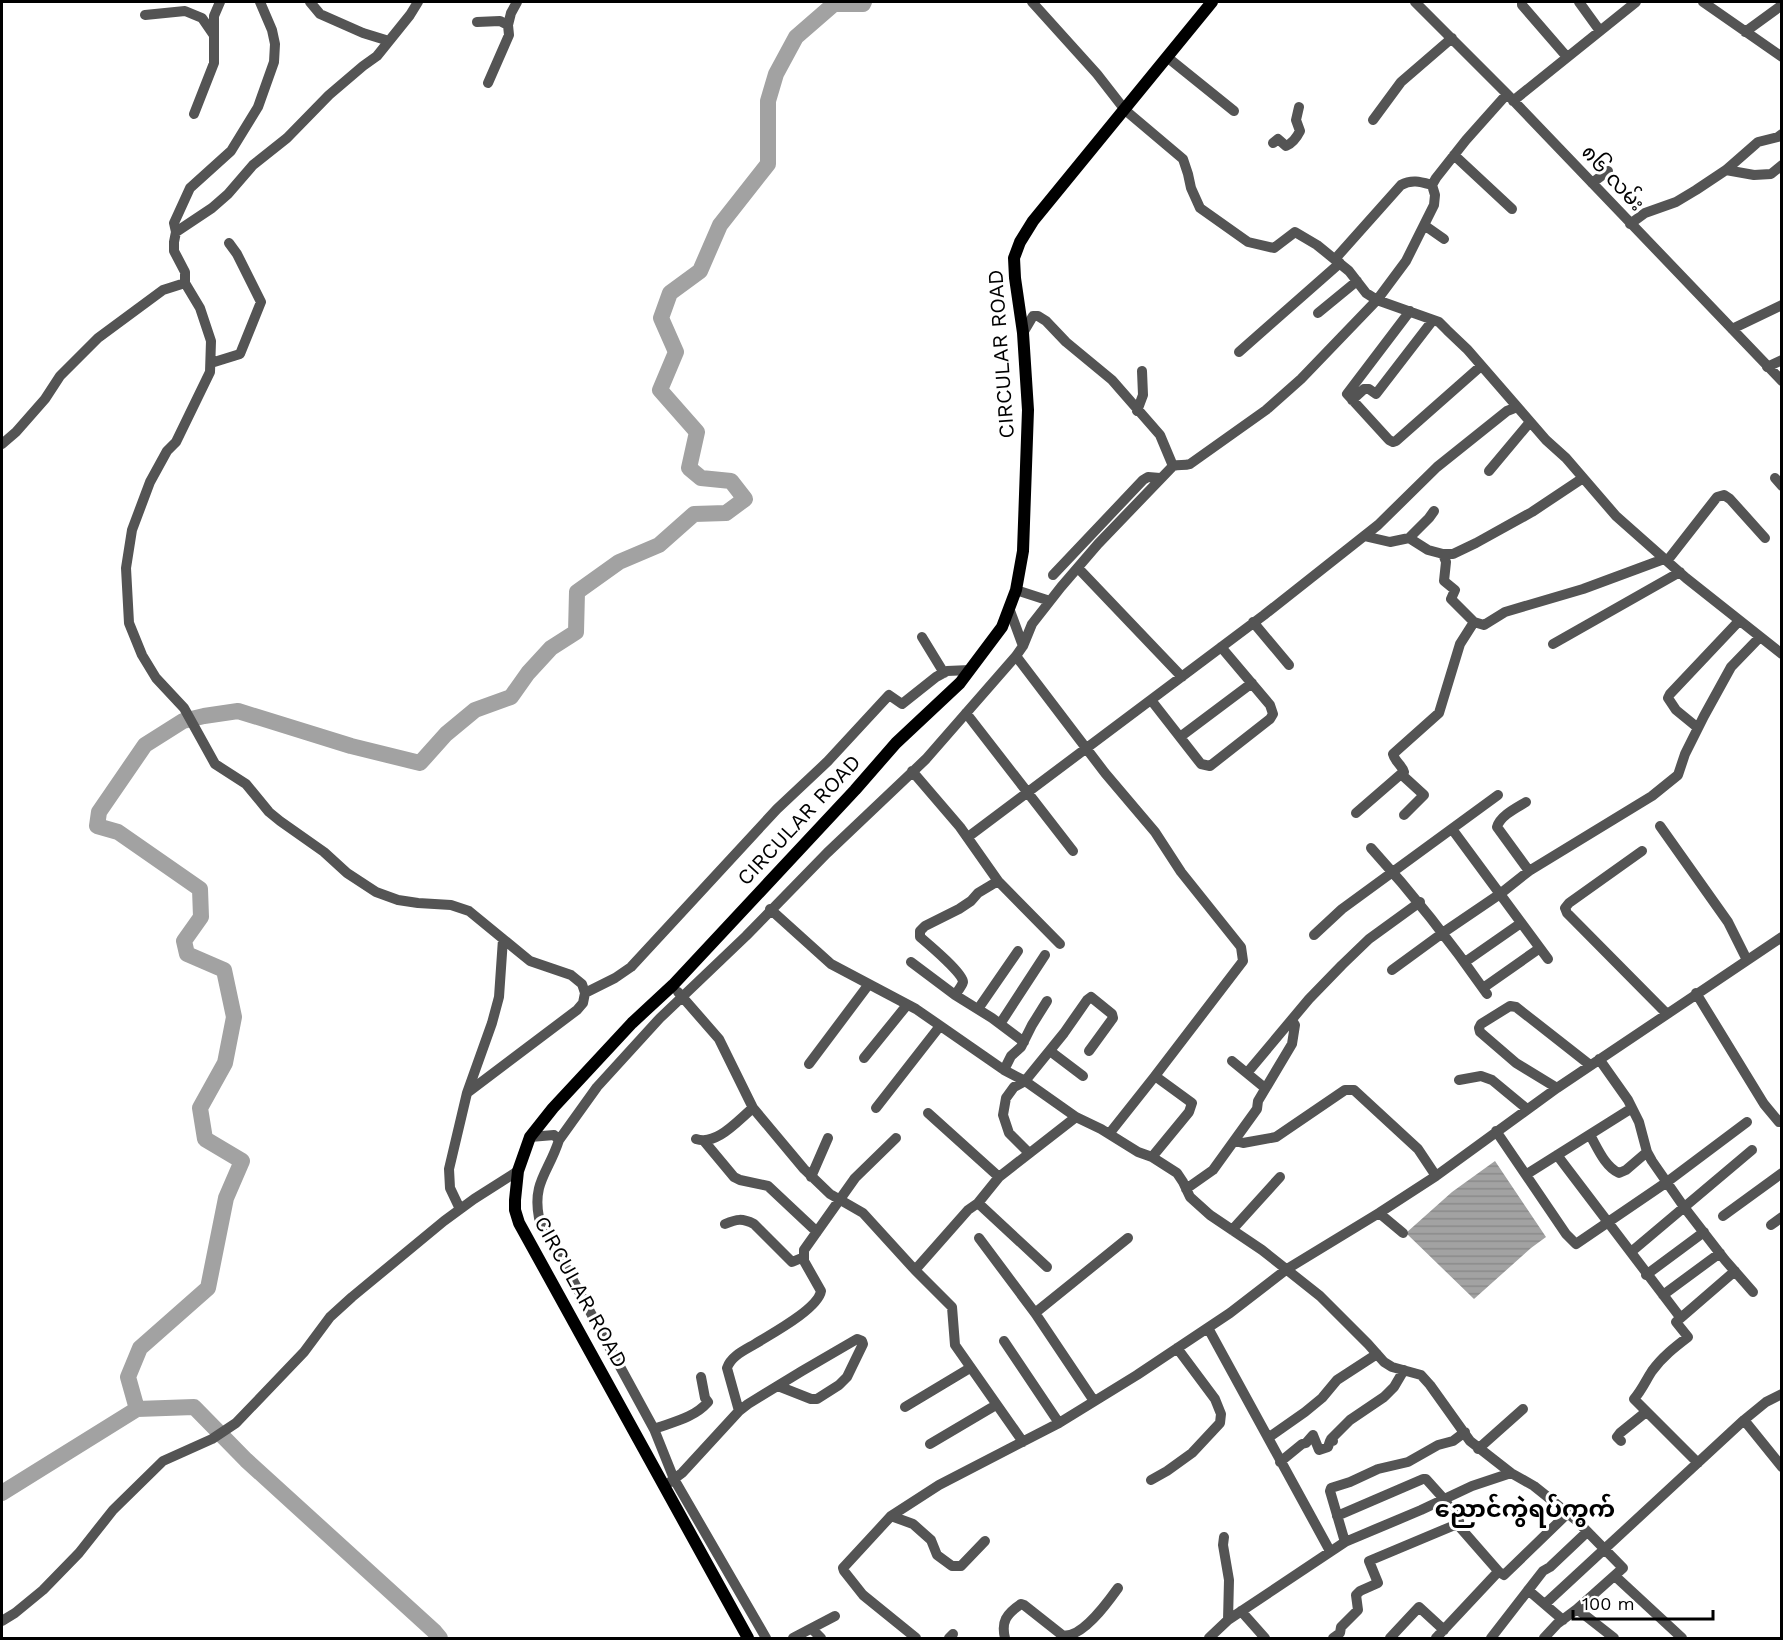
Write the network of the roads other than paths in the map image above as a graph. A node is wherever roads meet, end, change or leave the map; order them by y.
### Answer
1 (219, 2) edge
2 (260, 2) edge
3 (310, 2) edge
4 (418, 2) edge
5 (518, 2) edge
6 (1032, 2) edge
7 (1212, 2) edge
8 (1415, 2) edge
9 (1522, 2) edge
10 (1579, 2) edge
11 (1636, 2) edge
12 (1703, 2) edge
13 (1782, 5) edge
14 (145, 15) dead end
15 (477, 22) dead end
16 (507, 25) junction
17 (1600, 30) junction
18 (1745, 32) junction
19 (213, 34) junction
20 (1452, 38) junction
21 (389, 41) junction
22 (1167, 57) junction
23 (1567, 57) junction
24 (1782, 57) edge
25 (488, 83) dead end
26 (1510, 98) junction
27 (1299, 107) dead end
28 (1125, 110) junction
29 (1234, 111) dead end
30 (194, 114) dead end
31 (1373, 120) dead end
32 (1782, 134) edge
33 (1273, 143) dead end
34 (1454, 155) junction
35 (1782, 165) edge
36 (1725, 170) junction
37 (1608, 171) dead end
38 (1592, 183) junction
39 (1432, 184) junction
40 (1512, 209) dead end
41 (1630, 224) junction
42 (1424, 225) junction
43 (176, 232) junction
44 (1444, 239) dead end
45 (229, 243) dead end
46 (1337, 261) junction
47 (1357, 281) junction
48 (185, 283) junction
49 (1377, 300) junction
50 (1782, 305) edge
51 (1410, 311) junction
52 (1318, 313) dead end
53 (1432, 320) junction
54 (1731, 329) junction
55 (1023, 333) junction
56 (1239, 352) dead end
57 (1782, 360) edge
58 (211, 363) junction
59 (1481, 366) junction
60 (1767, 367) junction
61 (1142, 371) dead end
62 (1782, 381) edge
63 (1352, 400) junction
64 (1517, 407) junction
65 (1137, 411) junction
66 (1530, 422) junction
67 (2, 444) edge
68 (1173, 466) junction
69 (1489, 471) dead end
70 (1160, 478) junction
71 (1584, 478) junction
72 (1434, 512) dead end
73 (1364, 536) junction
74 (1409, 538) junction
75 (1765, 538) dead end
76 (1443, 554) junction
77 (1665, 560) junction
78 (1078, 568) junction
79 (1680, 572) junction
80 (1053, 575) dead end
81 (1016, 590) junction
82 (1050, 601) junction
83 (1010, 608) junction
84 (1739, 621) junction
85 (1253, 622) junction
86 (1474, 622) junction
87 (922, 637) dead end
88 (1760, 638) junction
89 (1553, 644) dead end
90 (1023, 646) junction
91 (1221, 647) junction
92 (1782, 654) edge
93 (1016, 656) junction
94 (1289, 665) dead end
95 (970, 670) junction
96 (944, 673) junction
97 (1182, 677) junction
98 (1252, 683) junction
99 (1151, 700) junction
100 (966, 714) junction
101 (1698, 728) junction
102 (1180, 737) junction
103 (1087, 748) junction
104 (912, 771) junction
105 (1401, 774) junction
106 (1028, 793) junction
107 (1498, 795) dead end
108 (1526, 802) dead end
109 (1356, 813) dead end
110 (1404, 815) dead end
111 (1660, 826) dead end
112 (1452, 829) junction
113 (968, 837) junction
114 (1371, 848) dead end
115 (1073, 851) dead end
116 (1642, 851) dead end
117 (1392, 871) junction
118 (1529, 871) junction
119 (998, 881) junction
120 (1500, 894) junction
121 (1419, 902) junction
122 (770, 909) junction
123 (1521, 923) junction
124 (1443, 932) junction
125 (1314, 935) dead end
126 (1782, 937) edge
127 (503, 939) junction
128 (1060, 944) dead end
129 (1540, 948) junction
130 (1018, 951) dead end
131 (1045, 955) dead end
132 (1548, 959) dead end
133 (1747, 960) junction
134 (911, 962) dead end
135 (1465, 962) junction
136 (1392, 970) dead end
137 (869, 984) junction
138 (673, 985) junction
139 (585, 993) junction
140 (1696, 993) junction
141 (955, 995) junction
142 (681, 996) junction
143 (1047, 1001) dead end
144 (907, 1005) junction
145 (978, 1009) junction
146 (1666, 1013) junction
147 (1292, 1020) junction
148 (1000, 1024) junction
149 (940, 1026) junction
150 (1024, 1041) junction
151 (1050, 1051) junction
152 (1089, 1051) dead end
153 (864, 1058) dead end
154 (1232, 1061) dead end
155 (1595, 1062) junction
156 (809, 1064) dead end
157 (1004, 1070) junction
158 (1247, 1073) junction
159 (1083, 1076) dead end
160 (1155, 1076) junction
161 (1459, 1080) dead end
162 (1025, 1081) junction
163 (1265, 1088) junction
164 (1557, 1088) junction
165 (467, 1093) junction
166 (753, 1108) junction
167 (876, 1108) dead end
168 (1632, 1108) junction
169 (1527, 1109) junction
170 (928, 1113) dead end
171 (1076, 1117) junction
172 (1782, 1121) edge
173 (1747, 1122) dead end
174 (1496, 1131) junction
175 (1109, 1134) junction
176 (1590, 1135) junction
177 (530, 1137) junction
178 (828, 1138) dead end
179 (896, 1138) dead end
180 (559, 1140) junction
181 (1235, 1141) junction
182 (1752, 1150) dead end
183 (1647, 1152) junction
184 (1029, 1153) junction
185 (1557, 1155) junction
186 (1152, 1157) junction
187 (519, 1171) junction
188 (1782, 1173) edge
189 (1527, 1174) junction
190 (1436, 1176) junction
191 (811, 1177) junction
192 (999, 1177) junction
193 (1280, 1177) dead end
194 (1667, 1182) junction
195 (1186, 1189) junction
196 (839, 1199) junction
197 (978, 1203) junction
198 (1684, 1208) junction
199 (460, 1209) junction
200 (1379, 1214) junction
201 (1723, 1216) dead end
202 (1782, 1217) edge
203 (1608, 1222) junction
204 (725, 1224) dead end
205 (1771, 1225) dead end
206 (1232, 1230) junction
207 (817, 1232) junction
208 (1704, 1232) junction
209 (1403, 1233) dead end
210 (979, 1239) dead end
211 (1128, 1239) dead end
212 (1631, 1252) junction
213 (1720, 1253) junction
214 (804, 1257) junction
215 (1047, 1267) dead end
216 (1287, 1269) junction
217 (915, 1270) junction
218 (1735, 1271) junction
219 (1646, 1275) junction
220 (1753, 1292) dead end
221 (1663, 1295) junction
222 (1035, 1313) junction
223 (1680, 1317) junction
224 (1208, 1328) junction
225 (1004, 1341) dead end
226 (1177, 1348) junction
227 (1377, 1354) junction
228 (970, 1368) junction
229 (1404, 1370) junction
230 (701, 1377) dead end
231 (778, 1386) junction
232 (1782, 1394) edge
233 (1094, 1401) junction
234 (996, 1405) junction
235 (905, 1407) dead end
236 (1523, 1409) dead end
237 (739, 1411) junction
238 (1646, 1412) junction
239 (1744, 1420) junction
240 (1059, 1423) junction
241 (654, 1429) junction
242 (1465, 1432) junction
243 (1268, 1438) junction
244 (1023, 1442) junction
245 (1621, 1442) dead end
246 (930, 1444) dead end
247 (1478, 1449) junction
248 (1280, 1462) junction
249 (1698, 1463) junction
250 (1782, 1467) edge
251 (1511, 1473) junction
252 (1151, 1480) dead end
253 (670, 1482) junction
254 (1444, 1499) junction
255 (1568, 1514) junction
256 (891, 1516) junction
257 (1337, 1516) junction
258 (1457, 1524) junction
259 (1587, 1532) junction
260 (1224, 1538) dead end
261 (985, 1541) dead end
262 (1345, 1542) junction
263 (1604, 1548) junction
264 (1330, 1551) junction
265 (1499, 1572) junction
266 (1615, 1576) junction
267 (1118, 1588) dead end
268 (1528, 1590) junction
269 (1545, 1604) junction
270 (1578, 1609) junction
271 (1241, 1611) junction
272 (835, 1616) dead end
273 (1228, 1620) junction
274 (1563, 1620) junction
275 (2, 1621) edge
276 (812, 1629) junction
277 (1444, 1630) junction
278 (1215, 1636) edge
279 (748, 1638) edge
280 (766, 1638) edge
281 (794, 1638) edge
282 (820, 1638) edge
283 (916, 1638) edge
284 (1005, 1638) edge
285 (1265, 1638) edge
286 (1333, 1638) edge
287 (1390, 1638) edge
288 (1436, 1638) edge
289 (1491, 1638) edge
290 (1544, 1638) edge
291 (1614, 1638) edge
292 (1682, 1638) edge

1 - 19 street
2 - 43 street
3 - 21 street
4 - 21 street
5 - 16 street
6 - 28 street
7 - 22 main road, CIRCULAR ROAD
8 - 20 street, ၈၆ လမ်း
9 - 23 street
10 - 17 street
11 - 17 street
12 - 18 street
13 - 18 street
14 - 19 street
15 - 16 street
16 - 25 street
17 - 23 street
18 - 24 street
19 - 30 street
20 - 26 street, ၈၆ လမ်း
20 - 31 street
21 - 43 street
22 - 28 main road, CIRCULAR ROAD
22 - 29 street
23 - 26 street
26 - 34 street
26 - 38 street, ၈၆ လမ်း
27 - 33 street
28 - 46 street
28 - 55 main road, CIRCULAR ROAD
32 - 36 street
34 - 39 street
34 - 40 street
35 - 36 street
36 - 41 street
37 - 38 street
38 - 41 street, ၈၆ လမ်း
39 - 42 street
39 - 46 street
41 - 54 street, ၈၆ လမ်း
42 - 44 street
42 - 49 street
43 - 48 street
45 - 58 street
46 - 47 street
46 - 56 street
47 - 49 street
47 - 52 street
48 - 58 street
48 - 67 street
49 - 51 street
49 - 68 street
50 - 54 street
51 - 53 street
51 - 63 street
53 - 59 street
53 - 63 street
54 - 60 street, ၈၆ လမ်း
55 - 65 street
55 - 81 main road, CIRCULAR ROAD
57 - 60 street
58 - 127 street
59 - 63 street
59 - 64 street
60 - 62 street, ၈၆ လမ်း
61 - 65 street
64 - 66 street
64 - 73 street
65 - 68 street
66 - 69 street
66 - 71 street
68 - 70 street
70 - 78 street
70 - 80 street
71 - 76 street
71 - 77 street
72 - 74 street
73 - 74 street
73 - 85 street
74 - 76 street
75 - 77 street
76 - 86 street
77 - 79 street
77 - 86 street
78 - 82 street
78 - 97 street
79 - 84 street
79 - 89 street
81 - 82 street
81 - 83 main road, CIRCULAR ROAD
82 - 90 street
83 - 90 street
83 - 95 main road, CIRCULAR ROAD
84 - 88 street
84 - 101 street
85 - 91 street
85 - 94 street
86 - 105 street
87 - 96 street
88 - 92 street
88 - 101 street
90 - 93 street
91 - 97 street
91 - 98 street
93 - 100 street
93 - 103 street
95 - 96 street
95 - 138 main road, CIRCULAR ROAD
96 - 139 street
97 - 99 street
98 - 102 street
98 - 102 street
99 - 102 street
99 - 103 street
100 - 104 street
100 - 106 street
101 - 118 street
103 - 106 street
103 - 160 street
104 - 113 street
104 - 122 street
105 - 109 street
105 - 110 street
106 - 113 street
106 - 115 street
107 - 112 street
108 - 118 street
111 - 133 street
112 - 117 street
112 - 120 street
113 - 119 street
114 - 117 street
116 - 146 street
117 - 121 street
117 - 125 street
118 - 120 street
119 - 128 street
119 - 141 street
120 - 123 street
120 - 124 street
121 - 124 street
121 - 147 street
122 - 137 street
122 - 142 street
123 - 129 street
123 - 135 street
124 - 135 street
124 - 136 street
126 - 133 street
127 - 139 street
127 - 165 street
129 - 132 street
129 - 135 street
130 - 145 street
131 - 148 street
133 - 140 street
134 - 141 street
137 - 144 street
137 - 156 street
138 - 142 street
138 - 177 main road, CIRCULAR ROAD
139 - 165 street
140 - 146 street
140 - 172 street
141 - 145 street
142 - 166 street
142 - 180 street
143 - 150 street
144 - 149 street
144 - 153 street
145 - 148 street
146 - 155 street
147 - 158 street
147 - 163 street
148 - 150 street
149 - 157 street
149 - 167 street
150 - 157 street
151 - 152 street
151 - 159 street
151 - 162 street
154 - 158 street
155 - 164 street
155 - 164 street
155 - 168 street
157 - 162 street
158 - 163 street
160 - 175 street
160 - 186 street
161 - 169 street
162 - 171 street
162 - 184 street
163 - 181 street
164 - 169 street
165 - 199 street
166 - 191 street
166 - 207 street
168 - 176 street
168 - 183 street
169 - 174 street
170 - 192 street
171 - 175 street
171 - 184 street
173 - 194 street
174 - 189 street
174 - 190 street
175 - 186 street
176 - 183 street
176 - 185 street
177 - 180 street
177 - 187 main road, CIRCULAR ROAD
178 - 191 street
179 - 196 street
180 - 241 street
181 - 190 street
181 - 195 street
182 - 198 street
183 - 194 street
184 - 192 street
185 - 189 street
185 - 203 street
186 - 195 street
187 - 199 street
187 - 253 main road, CIRCULAR ROAD
188 - 201 street
189 - 203 street
190 - 200 street
191 - 196 street
192 - 197 street
193 - 206 street
194 - 198 street
194 - 203 street
195 - 206 street
196 - 207 street
196 - 217 street
197 - 215 street
197 - 217 street
198 - 208 street
198 - 212 street
199 - 275 street
200 - 209 street
200 - 216 street
202 - 205 street
203 - 212 street
204 - 214 street
206 - 216 street
207 - 214 street
208 - 213 street
208 - 219 street
210 - 222 street
211 - 222 street
212 - 219 street
213 - 218 street
213 - 221 street
214 - 237 street
216 - 224 street
216 - 227 street
217 - 228 street
218 - 220 street
218 - 223 street
219 - 221 street
221 - 223 street
222 - 233 street
223 - 238 street
224 - 226 street
224 - 243 street
225 - 240 street
226 - 233 street
226 - 252 street
227 - 229 street
227 - 243 street
228 - 234 street
228 - 235 street
229 - 242 street
229 - 248 street
230 - 241 street
231 - 231 street
231 - 237 street
232 - 239 street
233 - 240 street
234 - 244 street
234 - 246 street
236 - 247 street
237 - 253 street
238 - 245 street
238 - 249 street
239 - 249 street
239 - 250 street
240 - 244 street
241 - 253 street
242 - 247 street
242 - 257 street
243 - 248 street
244 - 256 street
247 - 251 street
248 - 264 street
249 - 263 street
251 - 254 street
251 - 255 street
253 - 279 main road, CIRCULAR ROAD
253 - 280 street
254 - 257 street
254 - 258 street
254 - 262 street
255 - 259 street
255 - 265 street
256 - 261 street
256 - 283 street
257 - 262 street
258 - 265 street
258 - 286 street
259 - 263 street
259 - 268 street
260 - 273 street
262 - 264 street
263 - 266 street
263 - 269 street
264 - 271 street
265 - 277 street
266 - 270 street
266 - 292 street
267 - 284 street
268 - 269 street
268 - 289 street
269 - 274 street
270 - 274 street
270 - 291 street
271 - 273 street
271 - 285 street
272 - 276 street
273 - 278 street
274 - 290 street
276 - 281 street
276 - 282 street
277 - 287 street
277 - 288 street

